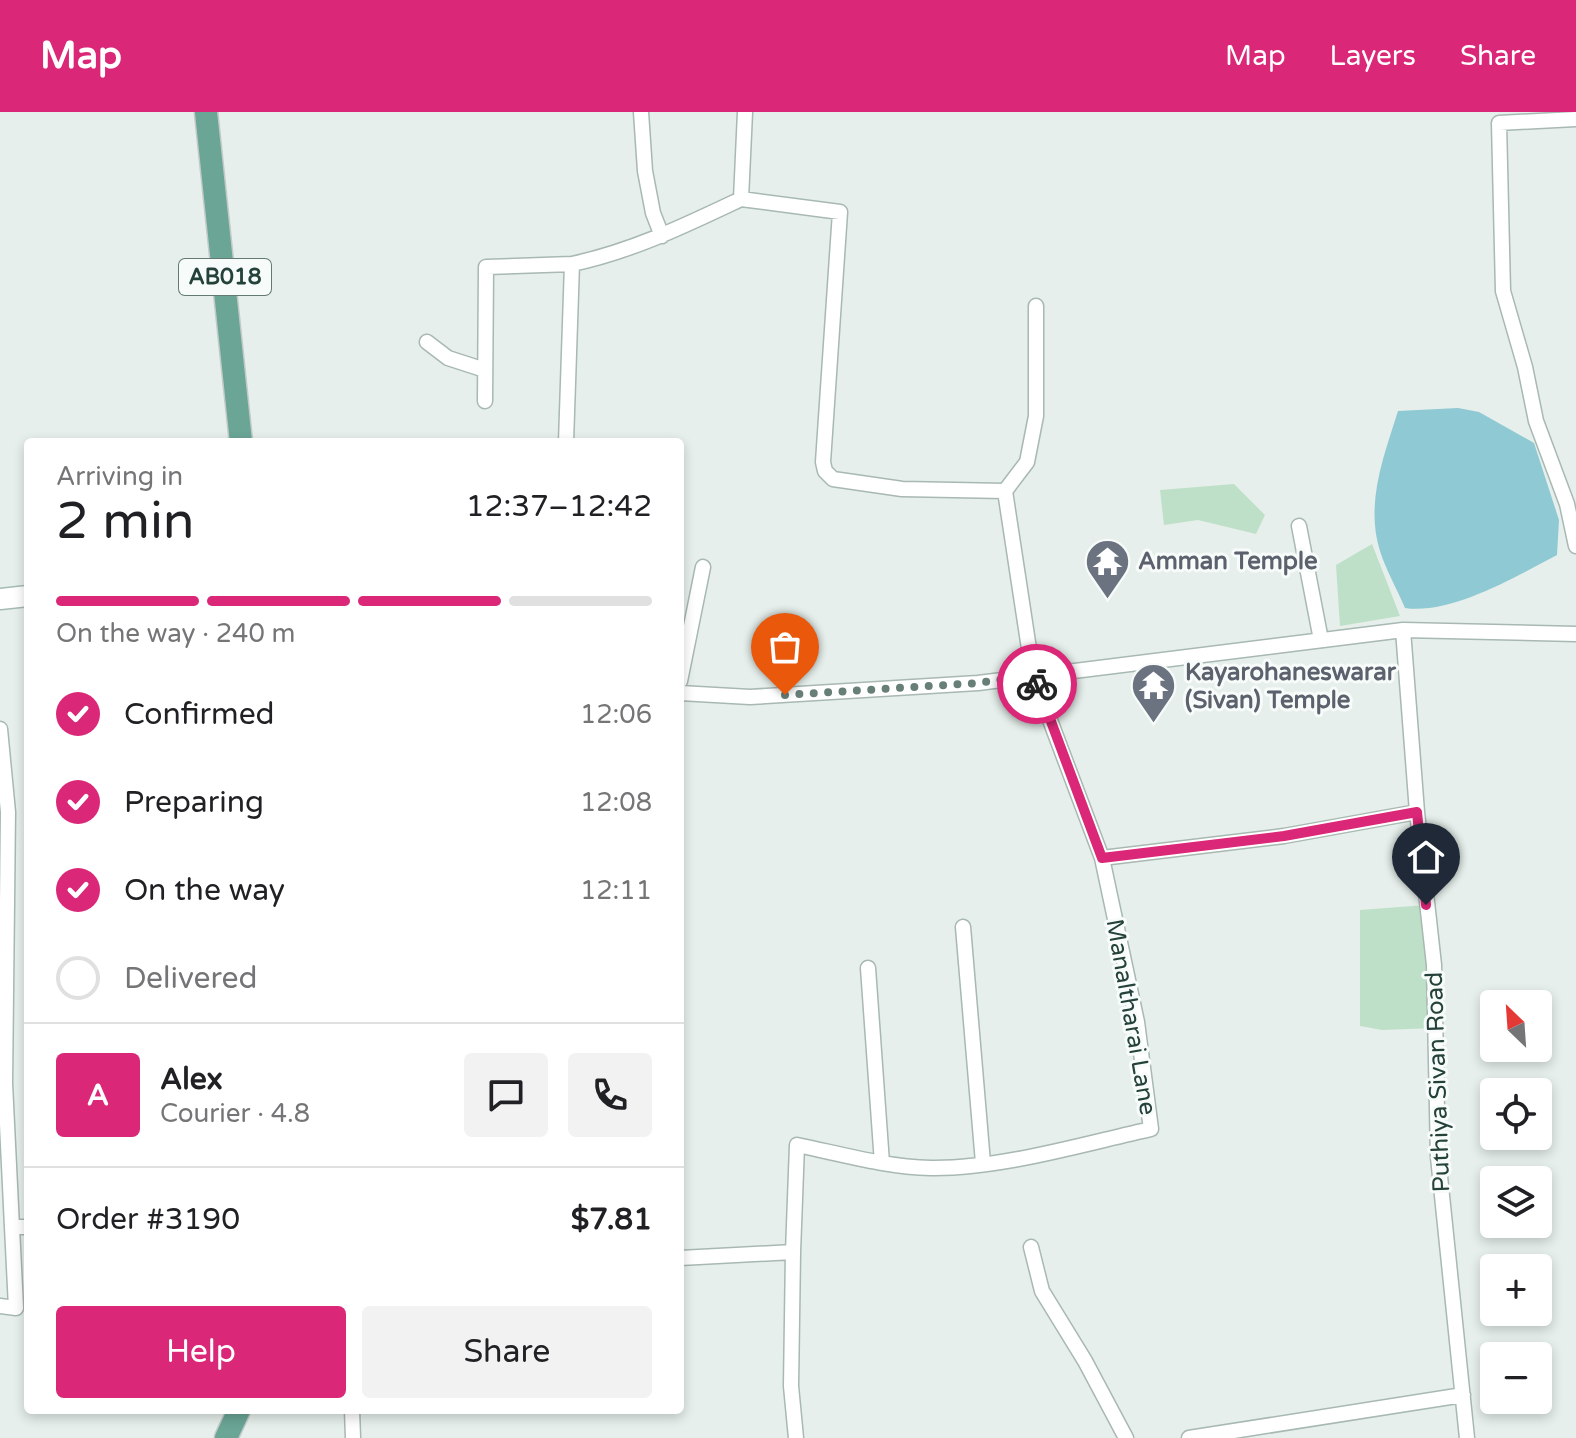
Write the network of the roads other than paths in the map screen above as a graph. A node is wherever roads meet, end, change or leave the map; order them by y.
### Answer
1 (206, 112) edge
2 (641, 112) edge
3 (745, 112) edge
4 (1576, 119) edge
5 (741, 199) junction
6 (662, 236) junction
7 (572, 264) junction
8 (1036, 306) dead end
9 (427, 342) dead end
10 (485, 370) junction
11 (485, 401) dead end
12 (241, 438) edge
13 (566, 438) edge
14 (1005, 491) junction
15 (1299, 526) dead end
16 (1576, 546) edge
17 (703, 567) dead end
18 (24, 596) edge
19 (0, 599) edge
20 (1403, 630) junction
21 (1576, 634) edge
22 (1321, 640) junction
23 (684, 661) edge
24 (1033, 675) junction
25 (684, 693) edge
26 (0, 729) edge
27 (1417, 812) junction
28 (1102, 858) junction
29 (963, 927) dead end
30 (868, 968) dead end
31 (882, 1163) junction
32 (983, 1163) junction
33 (12, 1227) junction
34 (24, 1227) edge
35 (1031, 1247) dead end
36 (793, 1252) junction
37 (684, 1258) edge
38 (0, 1306) edge
39 (1463, 1395) junction
40 (237, 1414) edge
41 (352, 1414) edge
42 (226, 1438) edge
43 (353, 1438) edge
44 (796, 1438) edge
45 (1126, 1438) edge
46 (1189, 1438) edge
47 (1467, 1438) edge

1 - 12 main road, AB018
2 - 6 street
3 - 5 street
4 - 16 street
5 - 6 street
5 - 14 street
6 - 7 street
7 - 10 street
7 - 13 street
8 - 14 street
9 - 10 street
10 - 11 street
14 - 24 street, Manaltharai Lane
15 - 22 street
17 - 23 street
18 - 19 main road
20 - 21 street
20 - 22 street
20 - 27 street, Puthiya Sivan Road
22 - 24 street
24 - 25 street
24 - 28 street, Manaltharai Lane
26 - 33 street
27 - 28 street
27 - 39 street, Puthiya Sivan Road
28 - 32 street, Manaltharai Lane
29 - 32 street
30 - 31 street
31 - 32 street, Manaltharai Lane
31 - 36 street, Manaltharai Lane
33 - 34 street
33 - 38 street
35 - 45 street
36 - 37 street
36 - 44 street
39 - 46 street
39 - 47 street, Puthiya Sivan Road
40 - 42 main road
41 - 43 street

